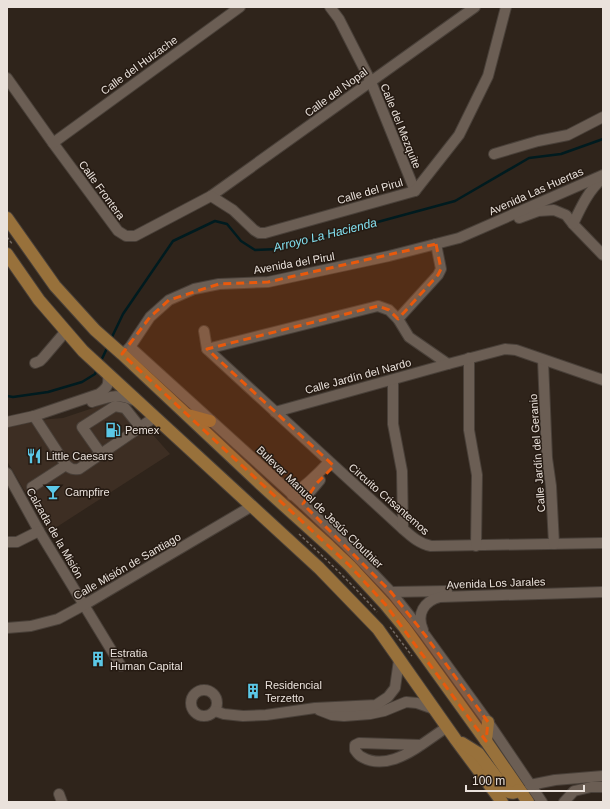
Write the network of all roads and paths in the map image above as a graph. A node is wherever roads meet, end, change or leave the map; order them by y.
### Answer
1 (240, 7) edge
2 (330, 7) edge
3 (475, 7) edge
4 (506, 7) edge
5 (7, 78) edge
6 (371, 82) junction
7 (603, 117) edge
8 (53, 143) junction
9 (494, 154) dead end
10 (603, 176) edge
11 (415, 191) junction
12 (211, 196) junction
13 (7, 218) edge
14 (573, 224) junction
15 (482, 228) junction
16 (436, 244) junction
17 (7, 254) edge
18 (603, 255) edge
19 (398, 319) junction
20 (66, 331) junction
21 (204, 331) dead end
22 (207, 349) junction
23 (122, 350) junction
24 (470, 358) junction
25 (543, 360) junction
26 (35, 363) dead end
27 (448, 364) junction
28 (108, 374) junction
29 (393, 380) junction
30 (603, 380) edge
31 (140, 403) junction
32 (275, 412) junction
33 (188, 415) junction
34 (34, 416) junction
35 (155, 417) junction
36 (210, 421) junction
37 (7, 422) edge
38 (140, 427) junction
39 (101, 454) junction
40 (332, 464) junction
41 (66, 465) junction
42 (7, 473) edge
43 (32, 487) dead end
44 (292, 495) junction
45 (303, 504) junction
46 (252, 506) junction
47 (403, 530) junction
48 (39, 531) junction
49 (7, 542) edge
50 (603, 543) edge
51 (554, 544) junction
52 (476, 546) junction
53 (603, 586) edge
54 (391, 592) junction
55 (603, 592) edge
56 (84, 605) junction
57 (7, 628) edge
58 (425, 635) junction
59 (399, 660) junction
60 (121, 666) dead end
61 (395, 688) junction
62 (406, 702) junction
63 (315, 708) junction
64 (434, 709) junction
65 (215, 711) dead end
66 (488, 722) junction
67 (447, 727) junction
68 (456, 740) junction
69 (486, 741) junction
70 (421, 745) junction
71 (603, 776) edge
72 (603, 787) edge
73 (524, 788) junction
74 (502, 802) edge
75 (528, 802) edge
76 (542, 802) edge
77 (564, 802) edge

1 - 8 street, Calle del Huizache
2 - 6 street, Calle del Mezquite
3 - 6 street, Calle del Nopal
4 - 11 street, Calle del Pirul
5 - 8 street, Calle Frontera
6 - 11 street, Calle del Mezquite
6 - 12 street, Calle del Nopal
7 - 9 street
8 - 12 street, Calle Frontera
10 - 14 street, Avenida Las Huertas
10 - 15 street, Avenida Las Huertas
11 - 12 street, Calle del Pirul
13 - 23 main road
14 - 15 street, Avenida Las Huertas
14 - 18 street, Avenida Las Huertas
15 - 16 street, Avenida del Pirul
16 - 19 street
16 - 23 street, Avenida del Pirul
17 - 20 main road
19 - 22 street
19 - 27 street
20 - 26 street
20 - 28 main road
21 - 22 street
22 - 32 street, Circuito Crisantemos
23 - 33 main road
23 - 36 street, Bulevar Manuel de Jesús Clouthier
24 - 25 street
24 - 27 street
24 - 52 street
25 - 30 street
25 - 51 street, Calle Jardín del Geranio
27 - 29 street, Calle Jardín del Nardo
28 - 31 main road
28 - 34 street
29 - 32 street, Calle Jardín del Nardo
29 - 47 street
31 - 34 street
31 - 35 main road
32 - 40 street, Circuito Crisantemos
33 - 36 main road
33 - 69 main road
34 - 37 street
34 - 41 street
35 - 38 street
35 - 46 main road
36 - 44 street, Bulevar Manuel de Jesús Clouthier
38 - 39 street
38 - 39 street
39 - 41 street
40 - 44 street
40 - 45 street
40 - 47 street, Circuito Crisantemos
41 - 43 street
42 - 48 street, Calzada de la Misión
44 - 45 street, Bulevar Manuel de Jesús Clouthier
45 - 54 street, Bulevar Manuel de Jesús Clouthier
46 - 56 street, Calle Misión de Santiago
46 - 59 main road
47 - 52 street, Circuito Crisantemos
48 - 49 street
48 - 56 street, Calzada de la Misión
50 - 51 street, Circuito Crisantemos
51 - 52 street, Circuito Crisantemos
53 - 54 street, Avenida Los Jarales
54 - 58 street, Bulevar Manuel de Jesús Clouthier
55 - 58 street, Avenida Los Jarales
56 - 57 street, Calle Misión de Santiago
56 - 60 street, Calzada de la Misión
58 - 66 street, Bulevar Manuel de Jesús Clouthier
59 - 61 street
59 - 64 main road
61 - 62 street
61 - 63 street
62 - 63 street
62 - 64 street
63 - 65 street
64 - 67 main road
66 - 69 main road
66 - 73 street, Bulevar Manuel de Jesús Clouthier
67 - 68 main road
67 - 70 street
68 - 73 main road
68 - 74 main road
69 - 73 main road
70 - 70 street
71 - 73 street
72 - 77 street
73 - 75 main road
73 - 76 street, Bulevar Manuel de Jesús Clouthier

